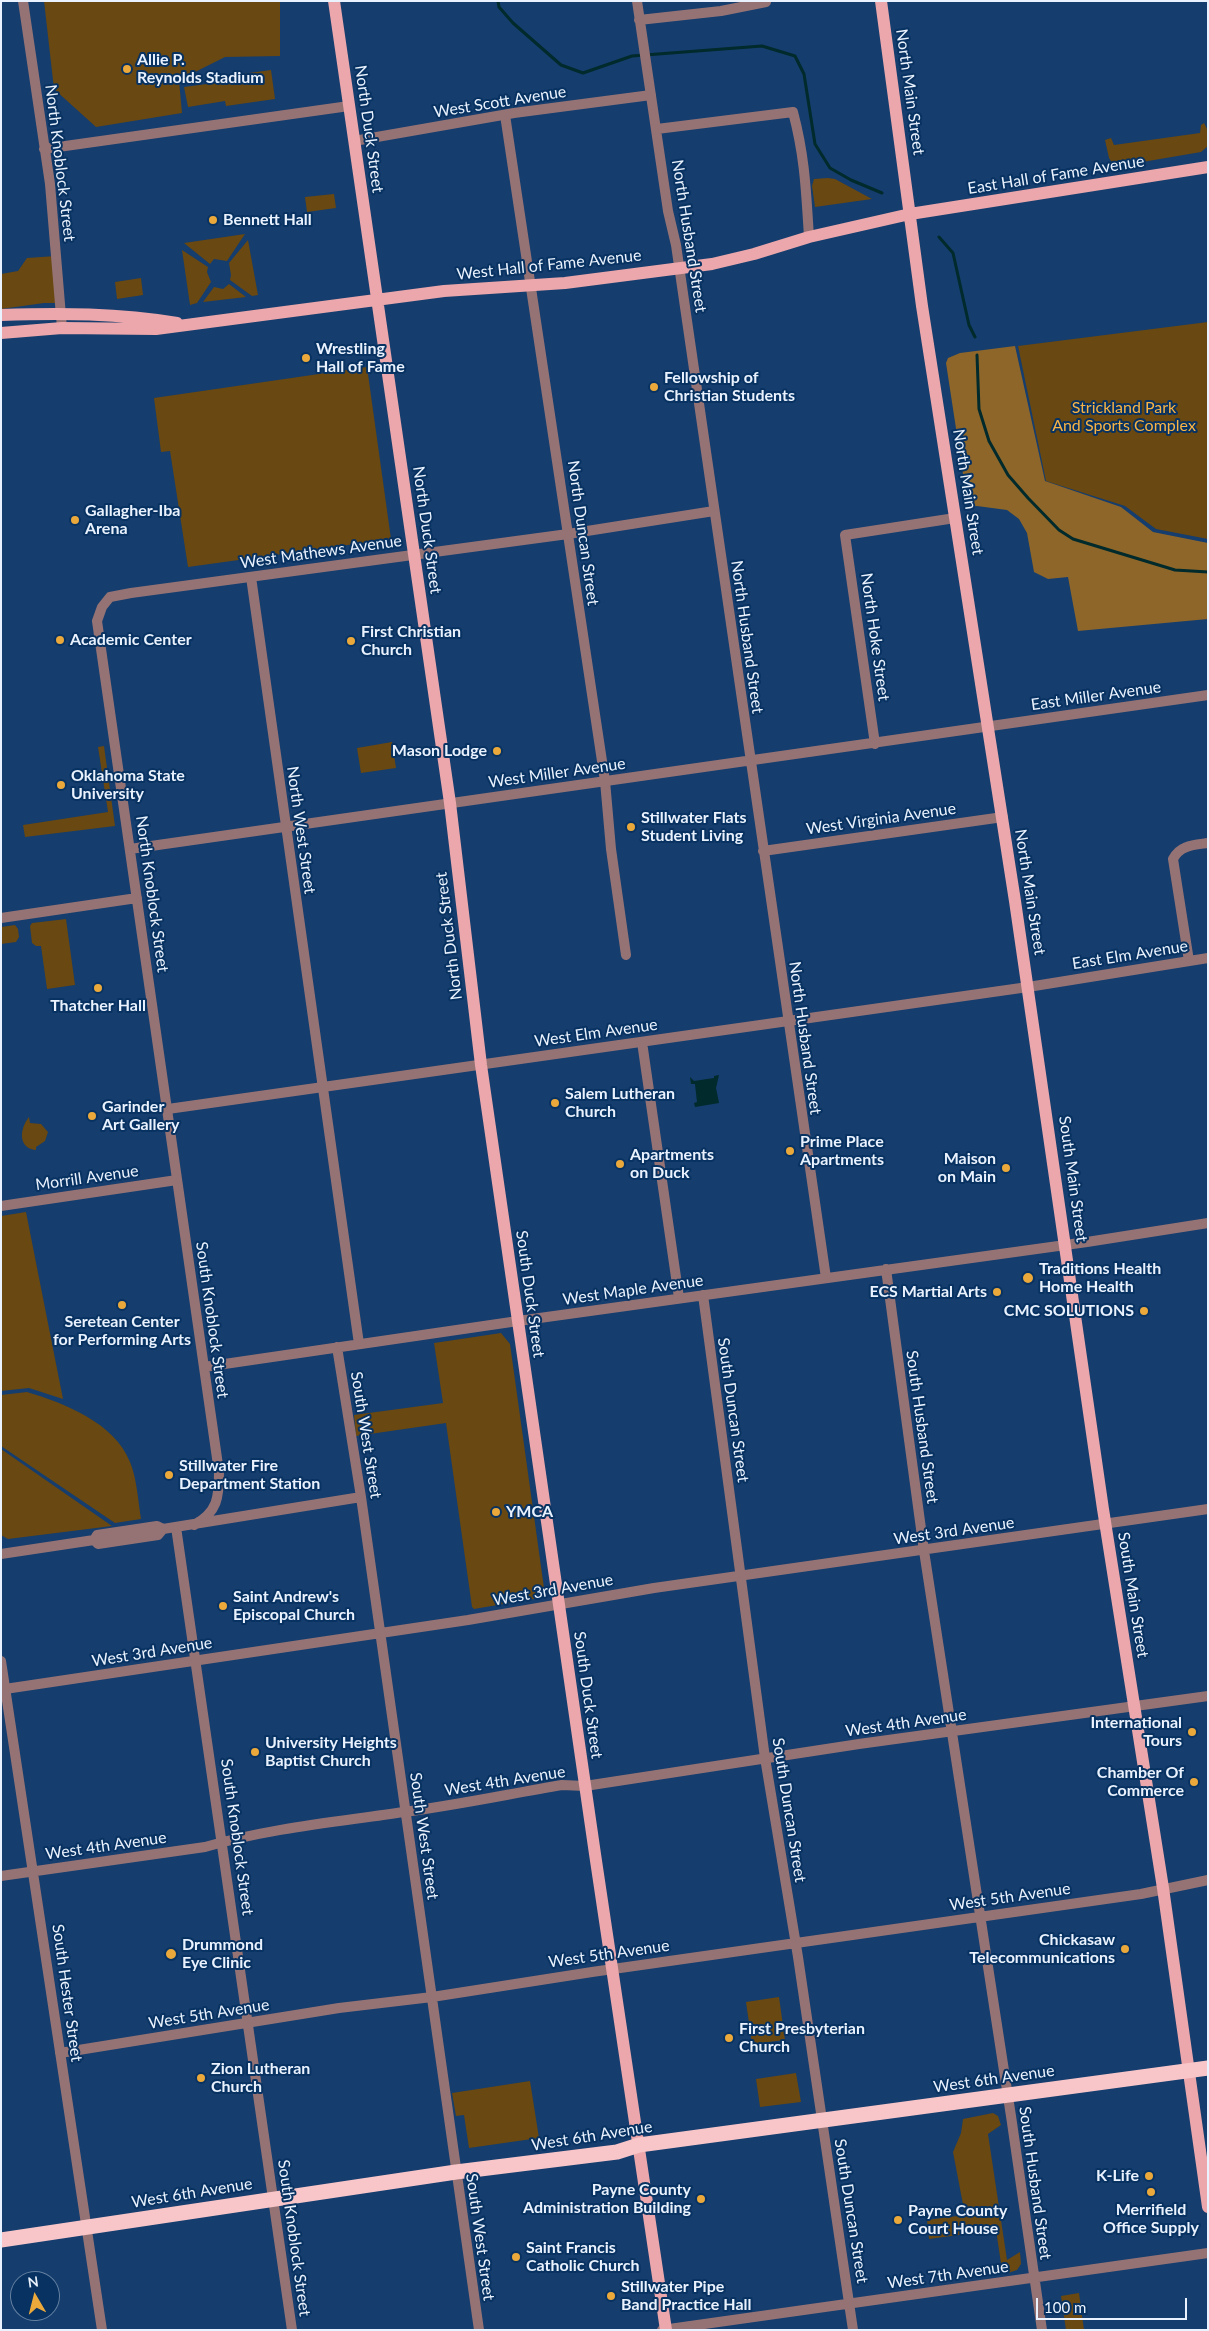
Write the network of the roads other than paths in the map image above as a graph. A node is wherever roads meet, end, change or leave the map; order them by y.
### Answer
1 (23, 1) edge
2 (334, 1) edge
3 (637, 1) edge
4 (881, 1) edge
5 (766, 2) dead end
6 (639, 20) junction
7 (651, 95) junction
8 (349, 106) junction
9 (505, 115) junction
10 (658, 129) junction
11 (354, 141) junction
12 (44, 149) junction
13 (1208, 167) edge
14 (910, 214) junction
15 (809, 237) junction
16 (679, 267) junction
17 (531, 286) junction
18 (377, 300) junction
19 (62, 313) junction
20 (1, 315) edge
21 (187, 325) junction
22 (62, 328) junction
23 (1, 333) edge
24 (714, 511) junction
25 (955, 518) junction
26 (568, 534) junction
27 (414, 555) junction
28 (251, 577) junction
29 (110, 597) joint
30 (1208, 695) edge
31 (988, 727) junction
32 (875, 744) junction
33 (750, 761) junction
34 (605, 782) junction
35 (450, 803) junction
36 (1002, 817) junction
37 (286, 827) junction
38 (1208, 843) edge
39 (130, 849) junction
40 (763, 851) junction
41 (137, 898) junction
42 (1, 918) edge
43 (626, 955) dead end
44 (1208, 958) edge
45 (1189, 961) junction
46 (1028, 987) junction
47 (788, 1021) junction
48 (642, 1042) junction
49 (481, 1064) junction
50 (322, 1087) junction
51 (168, 1109) junction
52 (177, 1180) junction
53 (1, 1206) edge
54 (1208, 1223) edge
55 (1066, 1244) junction
56 (886, 1269) junction
57 (826, 1278) junction
58 (703, 1295) junction
59 (679, 1298) junction
60 (518, 1321) junction
61 (359, 1344) junction
62 (337, 1347) junction
63 (204, 1367) junction
64 (361, 1496) junction
65 (1208, 1508) edge
66 (1105, 1524) junction
67 (194, 1525) junction
68 (176, 1527) junction
69 (924, 1551) junction
70 (1, 1554) edge
71 (740, 1577) junction
72 (558, 1605) junction
73 (380, 1632) junction
74 (1, 1661) edge
75 (196, 1661) junction
76 (6, 1689) junction
77 (1208, 1696) edge
78 (1134, 1705) junction
79 (952, 1731) junction
80 (765, 1758) junction
81 (585, 1786) junction
82 (406, 1812) junction
83 (223, 1842) junction
84 (33, 1871) junction
85 (1, 1876) edge
86 (1208, 1880) edge
87 (1162, 1888) junction
88 (981, 1917) junction
89 (796, 1943) junction
90 (613, 1969) junction
91 (432, 1997) junction
92 (249, 2023) junction
93 (60, 2053) junction
94 (1208, 2068) edge
95 (1189, 2070) junction
96 (1008, 2095) junction
97 (822, 2120) junction
98 (639, 2145) junction
99 (456, 2172) junction
100 (273, 2199) junction
101 (1208, 2207) edge
102 (86, 2227) junction
103 (1, 2240) edge
104 (1208, 2254) edge
105 (1034, 2278) junction
106 (849, 2304) junction
107 (666, 2329) edge
108 (102, 2330) edge
109 (292, 2330) edge
110 (479, 2330) edge
111 (662, 2330) edge
112 (853, 2330) edge
113 (1042, 2330) edge

1 - 12 street, North Knoblock Street
2 - 8 main road, North Duck Street
3 - 6 street, North Husband Street
4 - 14 main road, North Main Street
5 - 6 street
6 - 7 street, North Husband Street
7 - 9 street, West Scott Avenue
7 - 10 street, North Husband Street
8 - 11 main road, North Duck Street
8 - 12 street
9 - 11 street, West Scott Avenue
9 - 17 street, North Duncan Street
10 - 15 street
10 - 16 street, North Husband Street
11 - 18 main road, North Duck Street
12 - 19 street, North Knoblock Street
13 - 14 main road, East Hall of Fame Avenue
14 - 15 main road, West Hall of Fame Avenue
14 - 25 main road, North Main Street
15 - 16 main road, West Hall of Fame Avenue
16 - 17 main road, West Hall of Fame Avenue
16 - 24 street, North Husband Street
17 - 18 main road, West Hall of Fame Avenue
17 - 26 street, North Duncan Street
18 - 21 main road, West Hall of Fame Avenue
18 - 27 main road, North Duck Street
19 - 20 main road, West Hall of Fame Avenue
19 - 21 main road, West Hall of Fame Avenue
19 - 22 street, North Knoblock Street
21 - 22 main road, West Hall of Fame Avenue
22 - 23 main road, West Hall of Fame Avenue
24 - 26 street, West Mathews Avenue
24 - 33 street, North Husband Street
25 - 31 main road, North Main Street
25 - 32 street, North Hoke Street
26 - 27 street, West Mathews Avenue
26 - 34 street, North Duncan Street
27 - 28 street, West Mathews Avenue
27 - 35 main road, North Duck Street
28 - 29 street, West Mathews Avenue
28 - 37 street, North West Street
29 - 39 street, North Knoblock Street
30 - 31 street, East Miller Avenue
31 - 32 street, West Miller Avenue
31 - 36 main road, North Main Street
32 - 33 street, West Miller Avenue
33 - 34 street, West Miller Avenue
33 - 40 street, North Husband Street
34 - 35 street, West Miller Avenue
34 - 43 street, North Duncan Street
35 - 37 street, West Miller Avenue
35 - 49 main road, North Duck Street
36 - 40 street, West Virginia Avenue
36 - 46 main road, North Main Street
37 - 39 street, West Miller Avenue
37 - 50 street, North West Street
38 - 45 street
39 - 41 street, North Knoblock Street
40 - 47 street, North Husband Street
41 - 42 street
41 - 51 street, North Knoblock Street
44 - 45 street, East Elm Avenue
45 - 46 street, East Elm Avenue
46 - 47 street, West Elm Avenue
46 - 55 main road, South Main Street
47 - 48 street, West Elm Avenue
47 - 57 street, North Husband Street
48 - 49 street, West Elm Avenue
48 - 59 street
49 - 50 street, West Elm Avenue
49 - 60 main road, South Duck Street
50 - 51 street, West Elm Avenue
50 - 61 street
51 - 52 street, South Knoblock Street
52 - 53 street, Morrill Avenue
52 - 63 street, South Knoblock Street
54 - 55 street, West Maple Avenue
55 - 56 street, West Maple Avenue
55 - 66 main road, South Main Street
56 - 57 street, West Maple Avenue
56 - 69 street, South Husband Street
57 - 58 street, West Maple Avenue
58 - 59 street, West Maple Avenue
58 - 71 street, South Duncan Street
59 - 60 street, West Maple Avenue
60 - 61 street, West Maple Avenue
60 - 72 main road, South Duck Street
61 - 62 street, West Maple Avenue
62 - 63 street, West Maple Avenue
62 - 64 street, South West Street
63 - 67 street, South Knoblock Street
64 - 67 street
64 - 73 street, South West Street
65 - 66 street, West 3rd Avenue
66 - 69 street, West 3rd Avenue
66 - 78 main road, South Main Street
67 - 68 street
68 - 70 street
68 - 75 street, South Knoblock Street
69 - 71 street, West 3rd Avenue
69 - 79 street, South Husband Street
71 - 72 street, West 3rd Avenue
71 - 80 street, South Duncan Street
72 - 73 street, West 3rd Avenue
72 - 81 main road, South Duck Street
73 - 75 street, West 3rd Avenue
73 - 82 street, South West Street
74 - 76 street, South Hester Street
75 - 76 street, West 3rd Avenue
75 - 83 street, South Knoblock Street
76 - 84 street, South Hester Street
77 - 78 street, West 4th Avenue
78 - 79 street, West 4th Avenue
78 - 87 main road, South Main Street
79 - 80 street, West 4th Avenue
79 - 88 street, South Husband Street
80 - 81 street, West 4th Avenue
80 - 89 street, South Duncan Street
81 - 82 street, West 4th Avenue
81 - 90 main road, South Duck Street
82 - 83 street, West 4th Avenue
82 - 91 street, South West Street
83 - 84 street, West 4th Avenue
83 - 92 street, South Knoblock Street
84 - 85 street, West 4th Avenue
84 - 93 street, South Hester Street
86 - 87 street, West 5th Avenue
87 - 88 street, West 5th Avenue
87 - 95 main road, South Main Street
88 - 89 street, West 5th Avenue
88 - 96 street, South Husband Street
89 - 90 street, West 5th Avenue
89 - 97 street, South Duncan Street
90 - 91 street, West 5th Avenue
90 - 98 main road, South Duck Street
91 - 92 street, West 5th Avenue
91 - 99 street, South West Street
92 - 93 street, West 5th Avenue
92 - 100 street, South Knoblock Street
93 - 102 street, South Hester Street
94 - 95 highway, West 6th Avenue
95 - 96 highway, West 6th Avenue
95 - 101 main road, South Main Street
96 - 97 highway, West 6th Avenue
96 - 105 street, South Husband Street
97 - 98 highway, West 6th Avenue
97 - 106 street, South Duncan Street
98 - 99 highway, West 6th Avenue
98 - 107 main road, South Duck Street
99 - 100 highway, West 6th Avenue
99 - 110 street, South West Street
100 - 102 highway, West 6th Avenue
100 - 109 street, South Knoblock Street
102 - 103 highway, West 6th Avenue
102 - 108 street, South Hester Street
104 - 105 street, West 7th Avenue
105 - 106 street, West 7th Avenue
105 - 113 street, South Husband Street
106 - 107 street, West 7th Avenue
106 - 112 street, South Duncan Street
107 - 111 street, West 7th Avenue

